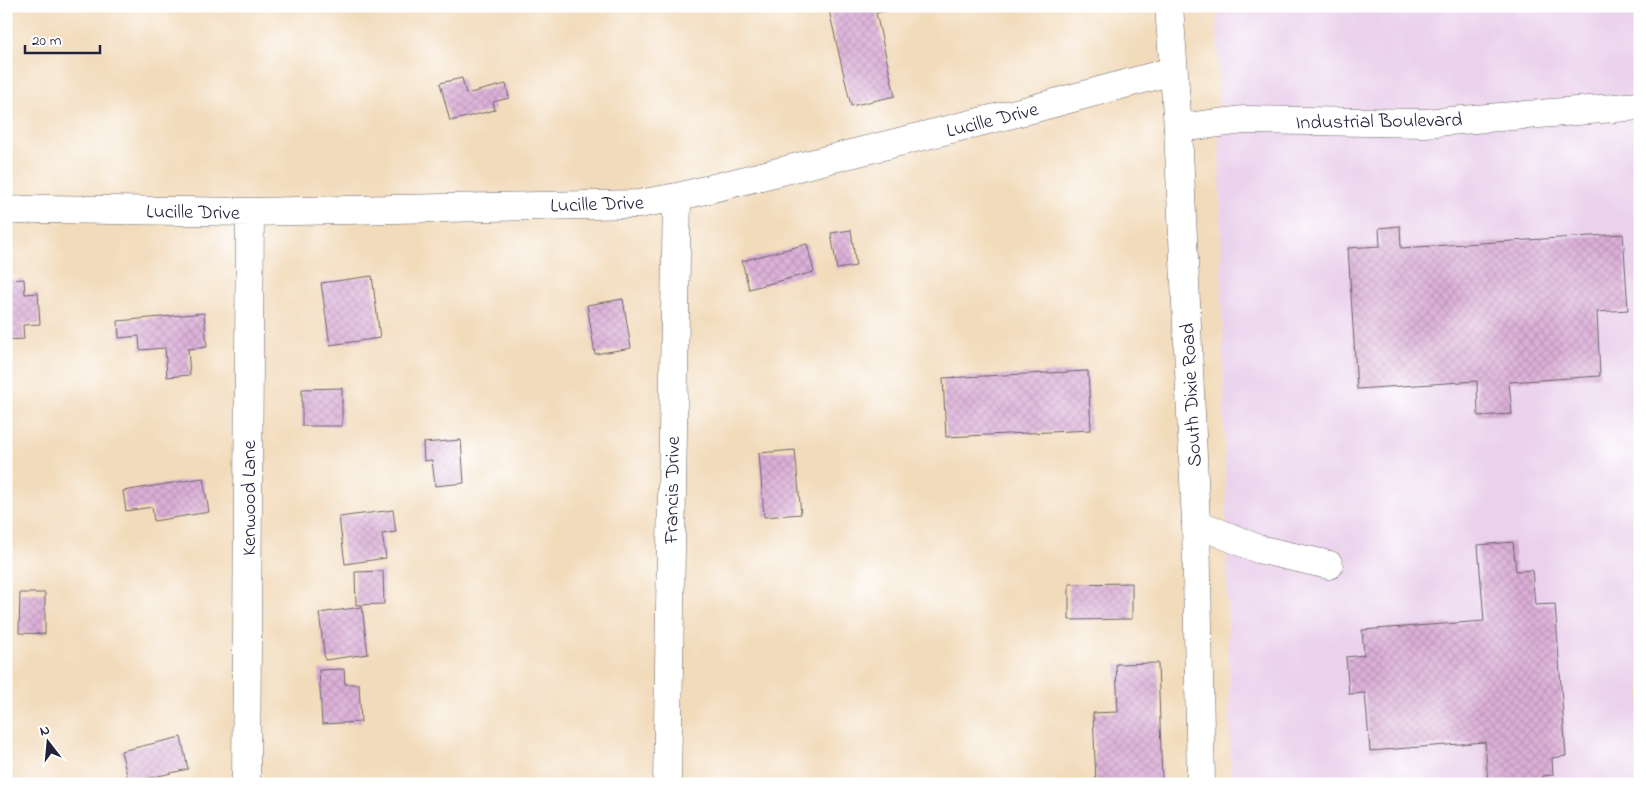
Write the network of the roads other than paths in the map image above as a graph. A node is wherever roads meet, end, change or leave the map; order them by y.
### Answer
1 (1169, 6) edge
2 (1173, 71) junction
3 (1640, 106) edge
4 (1178, 128) junction
5 (677, 197) junction
6 (6, 212) edge
7 (250, 212) junction
8 (1196, 523) junction
9 (1330, 565) dead end
10 (246, 784) edge
11 (667, 784) edge
12 (1201, 784) edge

1 - 2 street, South Dixie Road
2 - 4 street, South Dixie Road
2 - 5 street, Lucille Drive
3 - 4 street, Industrial Boulevard
4 - 8 street, South Dixie Road
5 - 7 street, Lucille Drive
5 - 11 street, Francis Drive
6 - 7 street, Lucille Drive
7 - 10 street, Kenwood Lane
8 - 9 street
8 - 12 street, South Dixie Road

